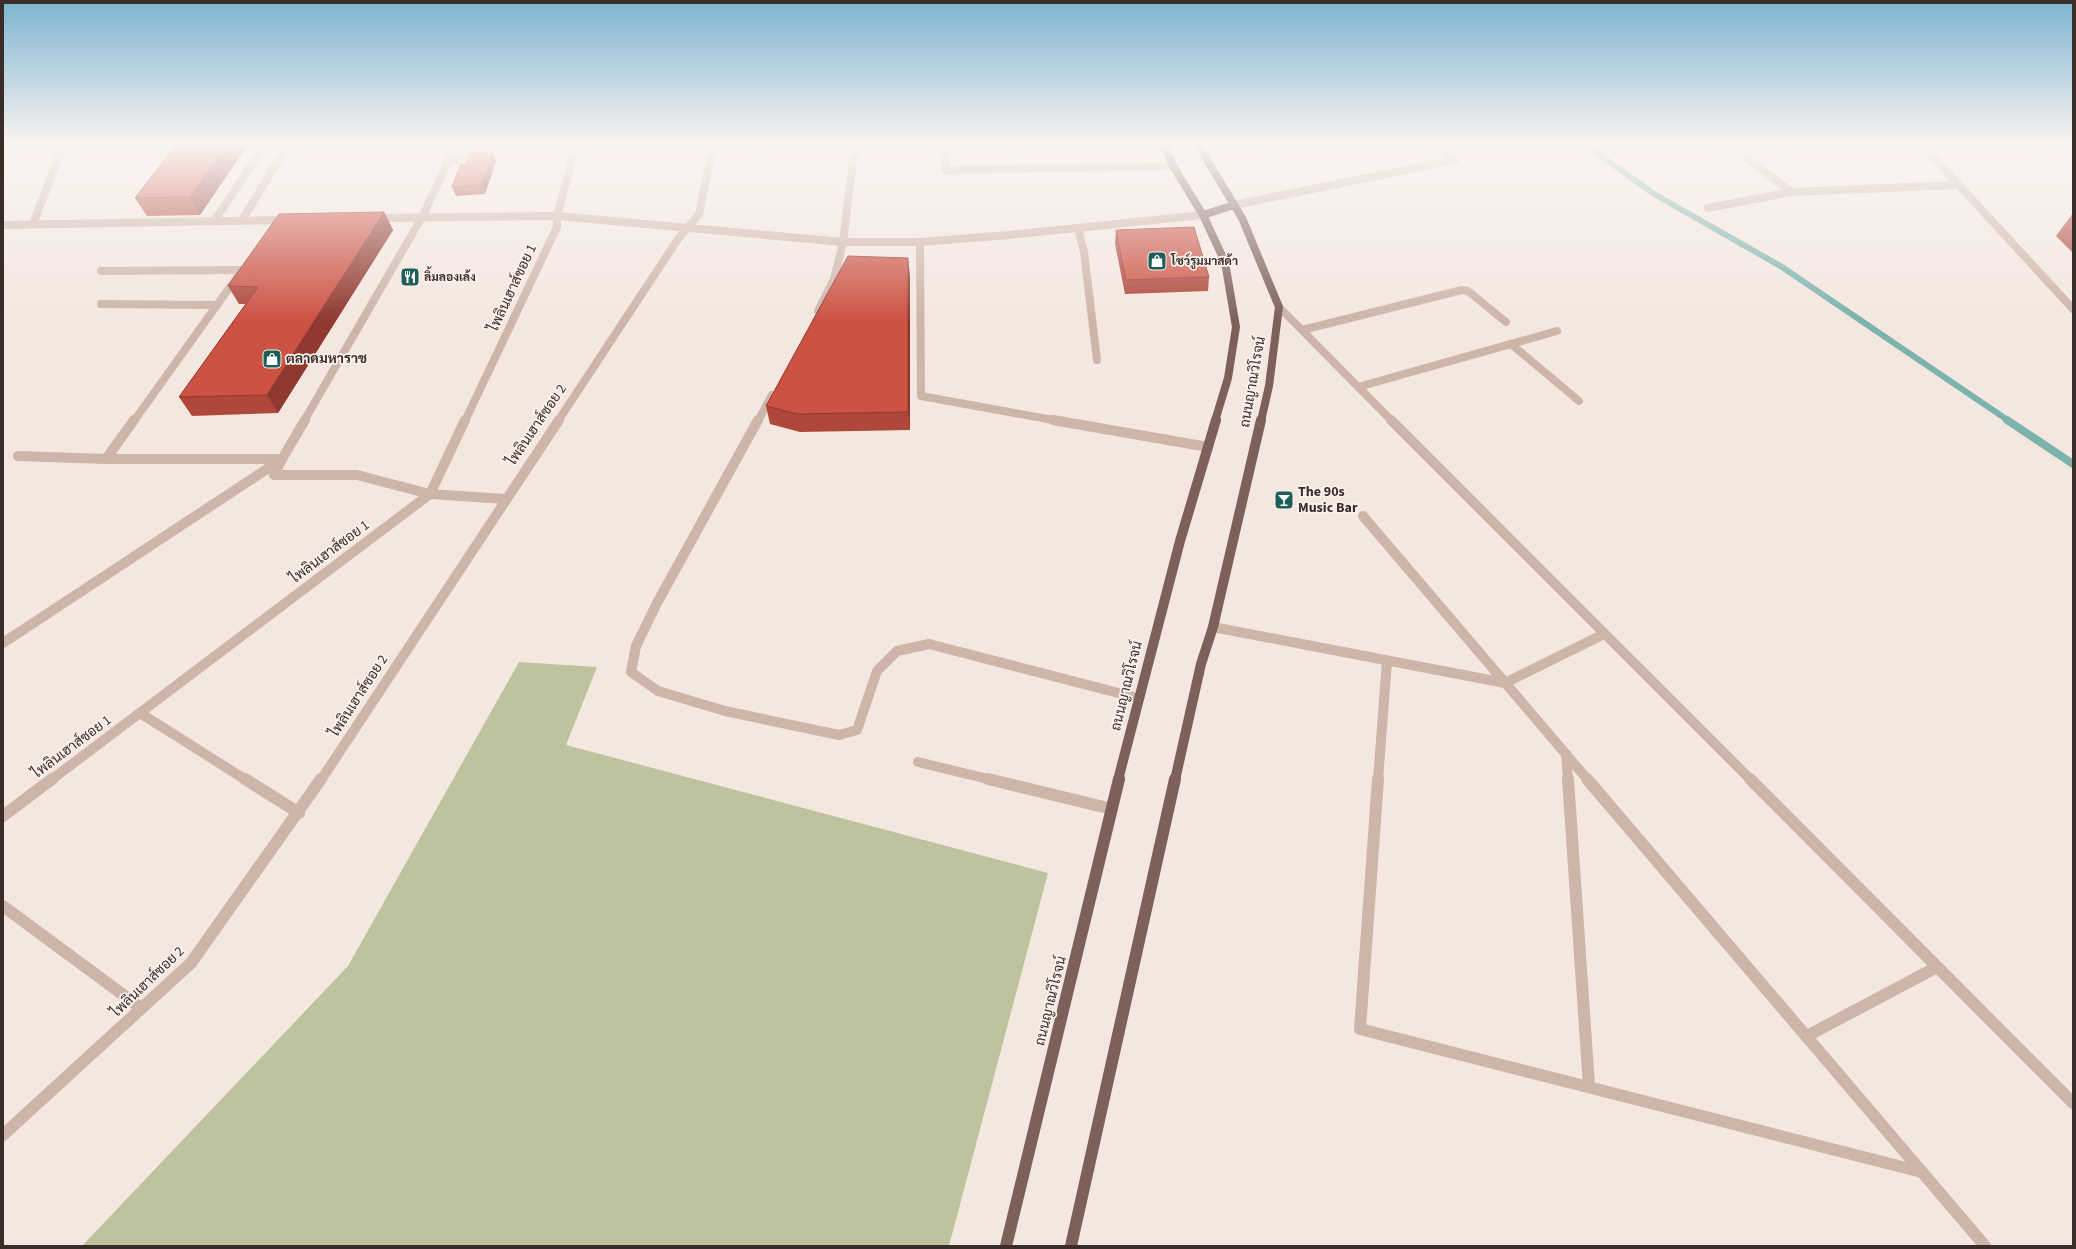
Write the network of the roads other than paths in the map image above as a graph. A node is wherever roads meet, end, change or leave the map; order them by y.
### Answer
1 (42, 203) edge
2 (226, 203) edge
3 (252, 203) edge
4 (428, 203) edge
5 (560, 203) edge
6 (701, 203) edge
7 (848, 203) edge
8 (1196, 203) edge
9 (1242, 203) edge
10 (1733, 203) edge
11 (1975, 203) edge
12 (1234, 205) junction
13 (1708, 208) dead end
14 (1203, 215) junction
15 (557, 216) junction
16 (422, 217) junction
17 (367, 218) edge
18 (215, 220) junction
19 (242, 220) junction
20 (280, 220) junction
21 (296, 220) edge
22 (34, 224) junction
23 (5, 225) edge
24 (686, 228) junction
25 (1078, 228) junction
26 (273, 229) edge
27 (844, 242) junction
28 (920, 242) junction
29 (101, 271) dead end
30 (101, 304) dead end
31 (217, 305) junction
32 (1279, 307) junction
33 (2073, 309) edge
34 (815, 318) edge
35 (1506, 322) dead end
36 (1302, 330) junction
37 (1557, 331) dead end
38 (1511, 344) junction
39 (1097, 360) dead end
40 (778, 384) edge
41 (1358, 387) junction
42 (1579, 401) dead end
43 (1208, 447) junction
44 (18, 456) dead end
45 (106, 458) junction
46 (282, 459) junction
47 (430, 494) junction
48 (505, 499) junction
49 (1363, 516) dead end
50 (1213, 627) junction
51 (1604, 634) junction
52 (3, 643) edge
53 (1387, 661) junction
54 (1505, 683) junction
55 (1138, 698) junction
56 (140, 713) junction
57 (1566, 754) junction
58 (918, 762) dead end
59 (1112, 809) junction
60 (299, 813) junction
61 (3, 816) edge
62 (3, 906) edge
63 (1937, 967) junction
64 (141, 1008) junction
65 (1806, 1036) junction
66 (1589, 1086) junction
67 (2073, 1104) edge
68 (3, 1135) edge
69 (1922, 1172) junction
70 (1006, 1246) edge
71 (1071, 1246) edge
72 (1986, 1246) edge

1 - 22 street
2 - 18 street
3 - 19 street
4 - 16 street
5 - 15 street, ไพลินเฮาส์ซอย 1
6 - 24 street, ไพลินเฮาส์ซอย 2
7 - 27 street
8 - 14 main road, ถนนญาณวิโรจน์
9 - 12 street
10 - 13 street
11 - 33 street
12 - 14 main road
12 - 32 main road, ถนนญาณวิโรจน์
14 - 25 street
14 - 43 main road, ถนนญาณวิโรจน์
15 - 16 street
15 - 24 street
15 - 47 street, ไพลินเฮาส์ซอย 1
16 - 17 street
16 - 46 street
18 - 19 street
18 - 22 street
19 - 20 street
20 - 21 street
20 - 26 street
22 - 23 street
24 - 27 street
24 - 48 street, ไพลินเฮาส์ซอย 2
25 - 28 street
25 - 39 street
27 - 28 street
27 - 34 street
28 - 43 street
29 - 31 street
30 - 31 street
31 - 45 street
32 - 36 street
32 - 50 main road, ถนนญาณวิโรจน์
35 - 36 street
36 - 41 street
37 - 38 street
38 - 41 street
38 - 42 street
40 - 55 street
41 - 51 street
43 - 55 main road, ถนนญาณวิโรจน์
44 - 45 street
45 - 46 street
46 - 47 street
46 - 52 street
47 - 48 street
47 - 56 street, ไพลินเฮาส์ซอย 1
48 - 60 street, ไพลินเฮาส์ซอย 2
49 - 54 street
50 - 53 street
50 - 71 main road, ถนนญาณวิโรจน์
51 - 54 street
51 - 63 street
53 - 54 street
53 - 66 street
54 - 57 street
55 - 59 main road, ถนนญาณวิโรจน์
56 - 60 street
56 - 61 street, ไพลินเฮาส์ซอย 1
57 - 65 street
57 - 66 street
58 - 59 street
59 - 70 main road, ถนนญาณวิโรจน์
60 - 64 street, ไพลินเฮาส์ซอย 2
62 - 64 street
63 - 65 street
63 - 67 street
64 - 68 street, ไพลินเฮาส์ซอย 2
65 - 69 street
66 - 69 street
69 - 72 street

